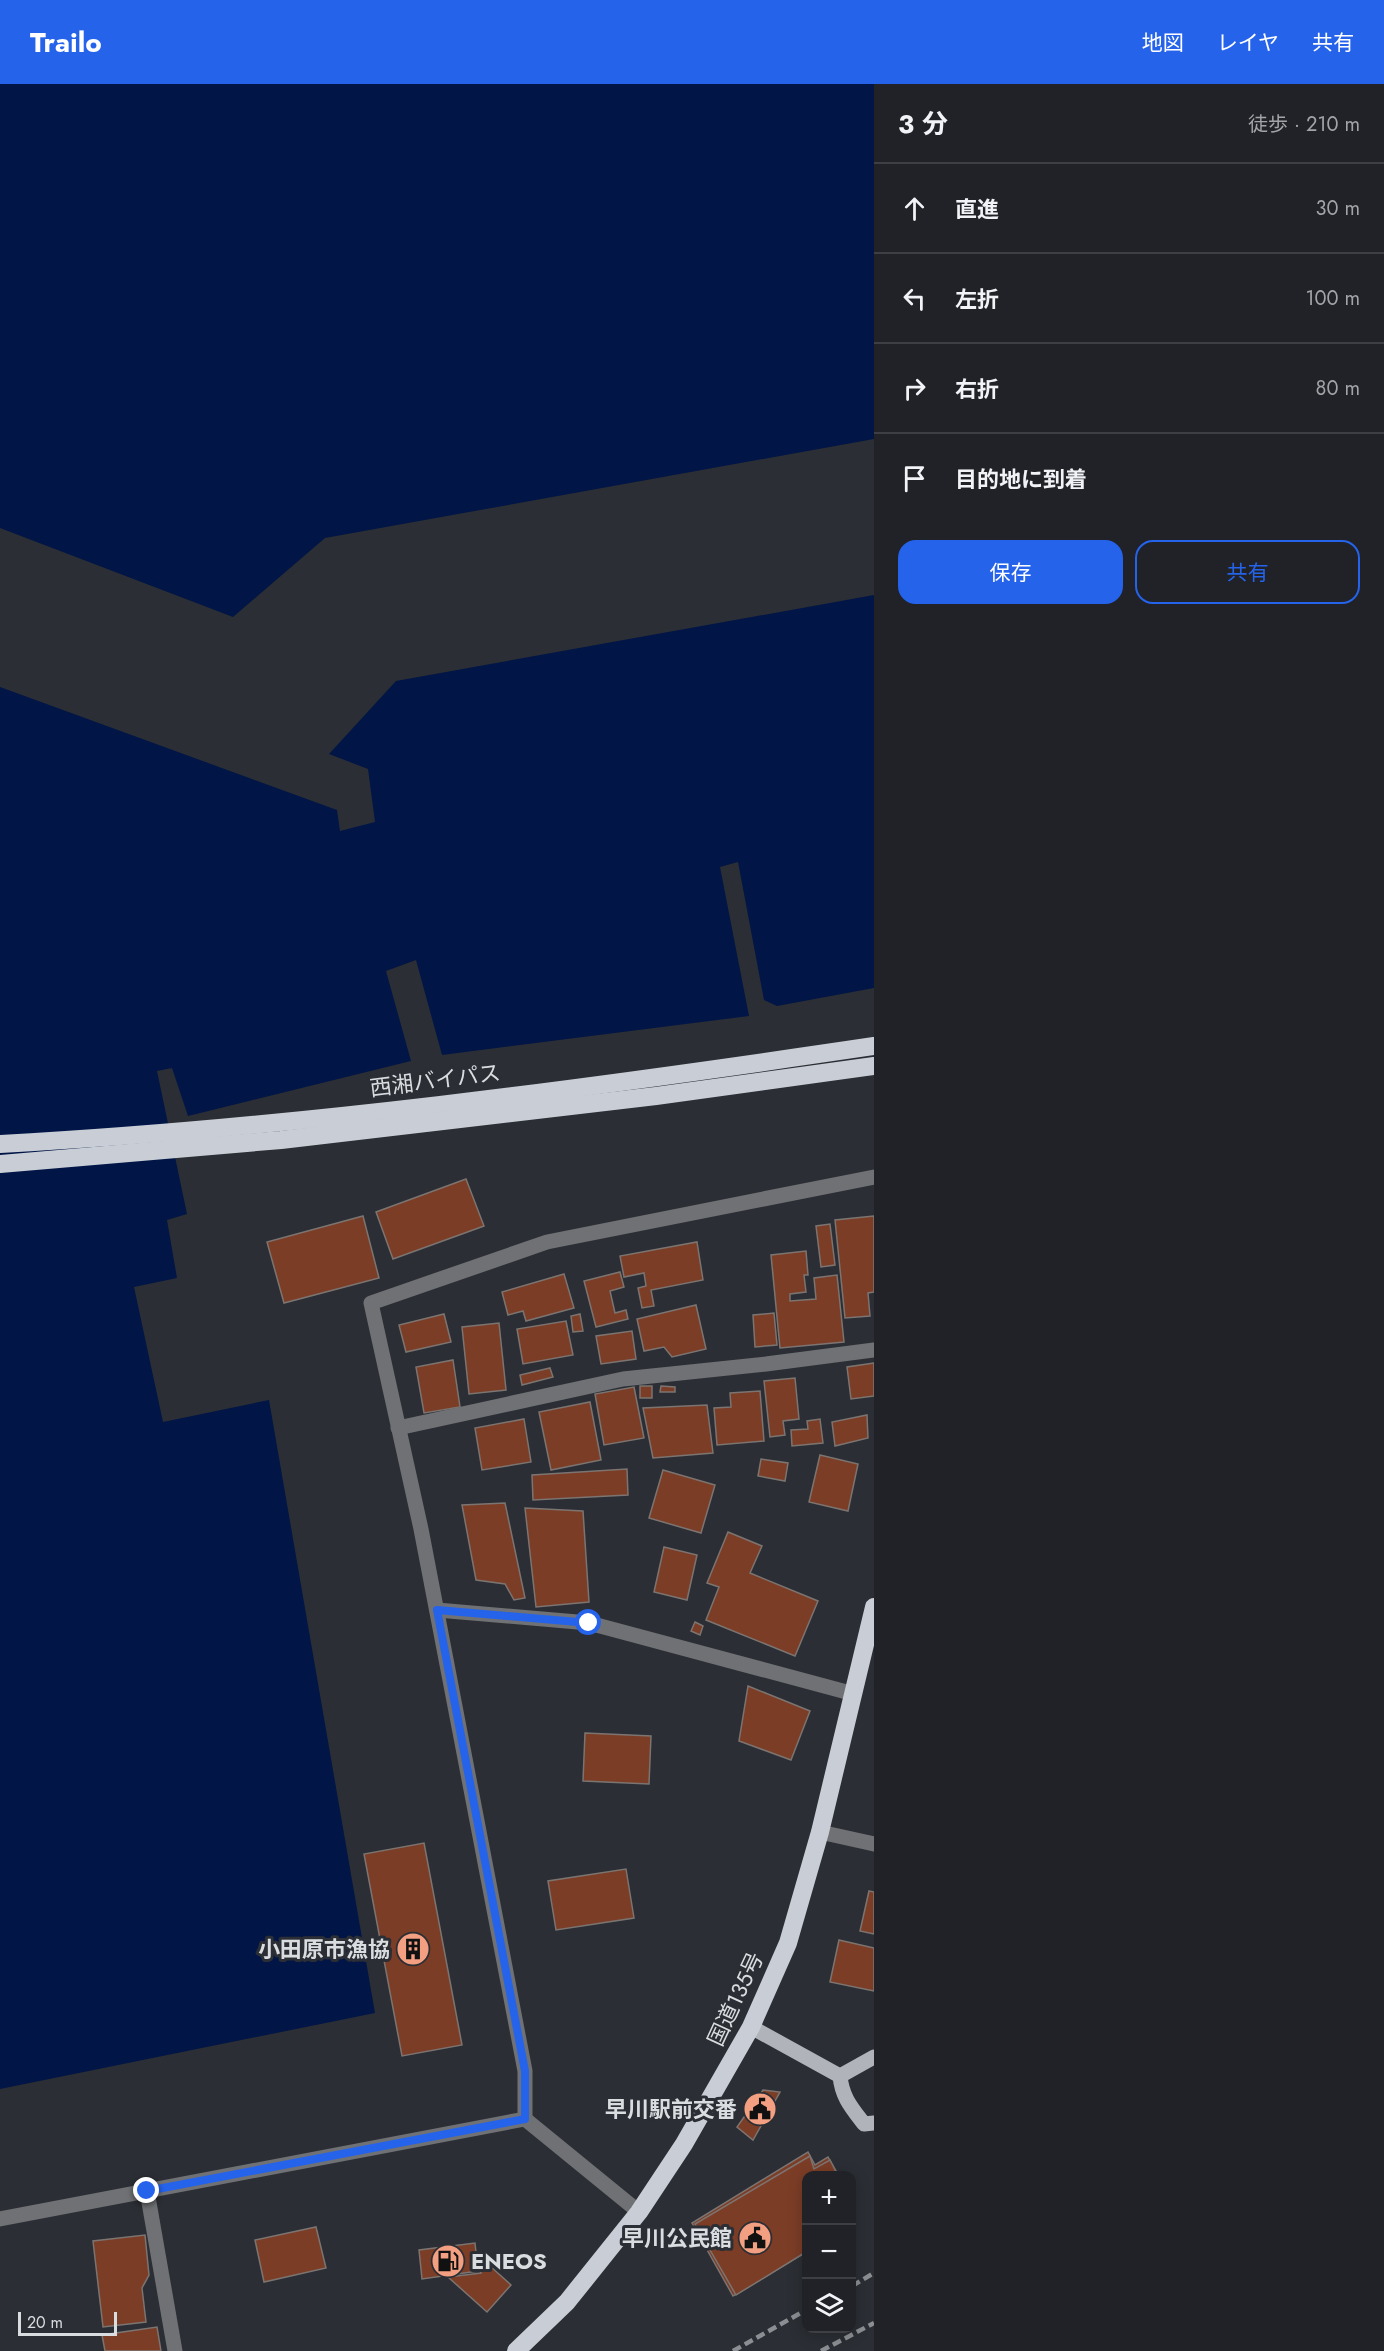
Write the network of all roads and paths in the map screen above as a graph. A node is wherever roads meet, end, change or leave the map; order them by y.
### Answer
1 (874, 1046) edge
2 (874, 1066) edge
3 (0, 1144) edge
4 (0, 1164) edge
5 (874, 1177) edge
6 (874, 1350) edge
7 (398, 1428) junction
8 (874, 1607) edge
9 (437, 1610) junction
10 (854, 1694) junction
11 (820, 1832) junction
12 (874, 1844) edge
13 (751, 2027) junction
14 (874, 2057) edge
15 (840, 2076) junction
16 (525, 2119) junction
17 (874, 2123) edge
18 (147, 2191) junction
19 (639, 2212) junction
20 (0, 2219) edge
21 (175, 2351) edge
22 (516, 2351) edge

1 - 3 highway, 西湘バイパス
2 - 4 highway, 西湘バイパス
5 - 7 street
6 - 7 street
7 - 9 street
8 - 10 highway, 国道135号
9 - 10 street
9 - 16 street
10 - 11 highway, 国道135号
11 - 12 street
11 - 13 highway, 国道135号
13 - 15 main road
13 - 19 highway, 国道135号
14 - 15 main road
15 - 17 main road
16 - 18 street
16 - 19 street
18 - 20 street
18 - 21 street
19 - 22 highway, 国道135号

